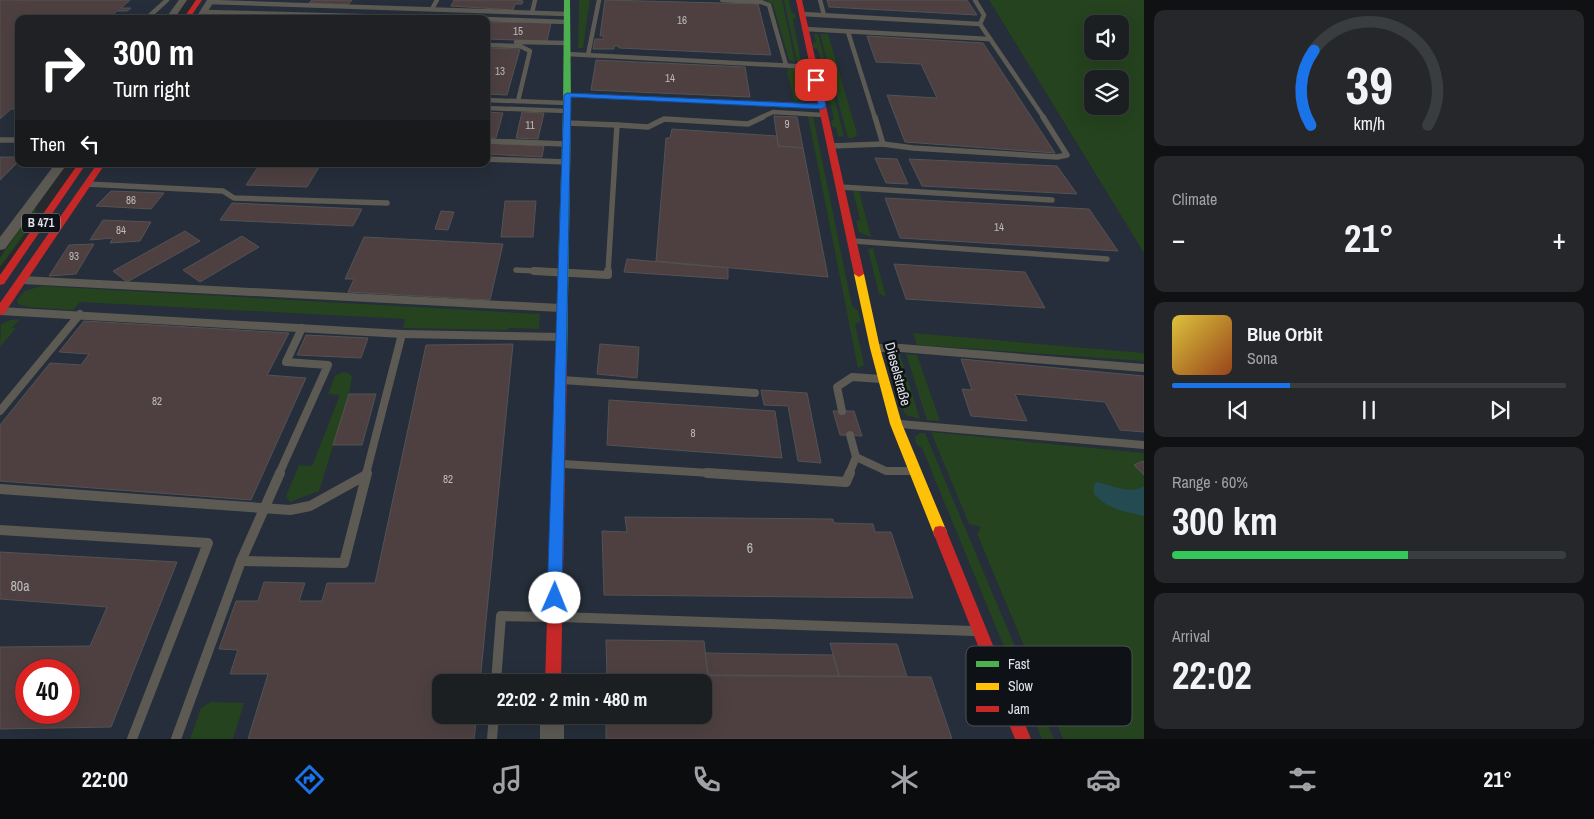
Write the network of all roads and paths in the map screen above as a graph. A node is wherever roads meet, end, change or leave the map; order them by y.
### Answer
1 (167, 0) edge
2 (183, 0) edge
3 (437, 0) edge
4 (535, 0) edge
5 (567, 0) edge
6 (599, 0) edge
7 (722, 0) edge
8 (799, 0) edge
9 (820, 0) edge
10 (974, 0) edge
11 (207, 1) edge
12 (432, 9) junction
13 (532, 13) junction
14 (802, 14) junction
15 (150, 15) edge
16 (172, 15) edge
17 (191, 15) edge
18 (201, 15) edge
19 (824, 15) junction
20 (490, 19) edge
21 (567, 20) junction
22 (980, 24) junction
23 (551, 25) dead end
24 (805, 29) junction
25 (848, 32) junction
26 (548, 39) dead end
27 (989, 39) junction
28 (490, 41) edge
29 (490, 45) edge
30 (567, 46) junction
31 (588, 55) junction
32 (786, 66) junction
33 (813, 67) junction
34 (490, 100) edge
35 (518, 101) junction
36 (567, 103) junction
37 (490, 108) edge
38 (823, 111) junction
39 (567, 123) junction
40 (617, 125) junction
41 (15, 136) edge
42 (0, 140) edge
43 (11, 140) junction
44 (15, 140) edge
45 (490, 141) edge
46 (566, 144) junction
47 (883, 144) junction
48 (831, 146) junction
49 (490, 159) edge
50 (566, 162) junction
51 (59, 167) edge
52 (80, 167) edge
53 (99, 167) edge
54 (87, 184) junction
55 (840, 188) junction
56 (1052, 200) dead end
57 (387, 203) dead end
58 (852, 241) junction
59 (0, 246) edge
60 (1107, 259) dead end
61 (516, 270) dead end
62 (563, 273) junction
63 (22, 280) junction
64 (0, 282) edge
65 (562, 308) junction
66 (0, 311) edge
67 (80, 314) junction
68 (302, 328) junction
69 (402, 334) junction
70 (561, 337) junction
71 (875, 348) junction
72 (1144, 368) edge
73 (560, 380) junction
74 (883, 380) junction
75 (755, 392) dead end
76 (0, 411) edge
77 (842, 411) dead end
78 (896, 424) junction
79 (850, 435) dead end
80 (1144, 445) edge
81 (856, 457) junction
82 (558, 464) junction
83 (913, 471) junction
84 (366, 475) junction
85 (0, 490) edge
86 (265, 508) junction
87 (0, 530) edge
88 (240, 561) junction
89 (554, 617) junction
90 (981, 631) junction
91 (987, 646) edge
92 (497, 674) edge
93 (553, 674) edge
94 (493, 724) edge
95 (552, 724) edge
96 (1018, 726) edge
97 (132, 739) edge
98 (176, 739) edge
99 (492, 739) edge
100 (552, 739) edge
101 (1023, 739) edge

1 - 15 lane
2 - 16 street
3 - 12 lane
4 - 13 lane
5 - 21 street
6 - 31 lane
7 - 32 lane
8 - 14 street, Dieselstraße
9 - 19 lane
10 - 22 lane
11 - 12 lane
11 - 17 street
11 - 18 street
12 - 13 lane
13 - 21 lane
14 - 19 lane
14 - 24 street, Dieselstraße
19 - 22 lane
20 - 21 lane
21 - 23 lane
21 - 30 street
22 - 27 lane
24 - 25 lane
24 - 33 street, Dieselstraße
25 - 27 lane
25 - 47 lane
26 - 30 lane
27 - 47 lane
28 - 30 lane
29 - 35 lane
30 - 31 lane
30 - 36 street
31 - 32 lane
32 - 33 lane
33 - 38 street, Dieselstraße
34 - 35 lane
35 - 36 lane
36 - 37 lane
36 - 38 lane
36 - 39 street
38 - 40 lane
38 - 48 street, Dieselstraße
39 - 40 lane
39 - 46 street
40 - 62 lane
41 - 43 lane
42 - 43 lane
43 - 44 lane
45 - 46 lane
46 - 50 street
47 - 48 lane
48 - 55 street, Dieselstraße
49 - 50 lane
50 - 62 street
51 - 59 street
52 - 64 street, B 471
53 - 54 street
54 - 57 lane
54 - 63 street
55 - 56 lane
55 - 58 street, Dieselstraße
58 - 60 lane
58 - 71 street, Dieselstraße
61 - 62 lane
62 - 65 street
63 - 65 lane
63 - 66 street
65 - 70 street
66 - 67 lane
67 - 68 lane
67 - 76 lane
68 - 69 lane
68 - 86 lane
69 - 70 lane
69 - 84 lane
70 - 73 street
71 - 72 lane
71 - 74 street, Dieselstraße
73 - 75 lane
73 - 82 street
74 - 77 lane
74 - 78 street, Dieselstraße
78 - 80 lane
78 - 83 street, Dieselstraße
79 - 81 lane
81 - 82 lane
81 - 83 lane
82 - 89 street
83 - 90 street, Dieselstraße
84 - 86 lane
84 - 88 lane
85 - 86 lane
86 - 88 lane
87 - 97 lane
88 - 98 lane
89 - 90 lane
89 - 92 lane
89 - 93 street
90 - 91 street, Dieselstraße
94 - 99 lane
95 - 100 street
96 - 101 street, Dieselstraße

